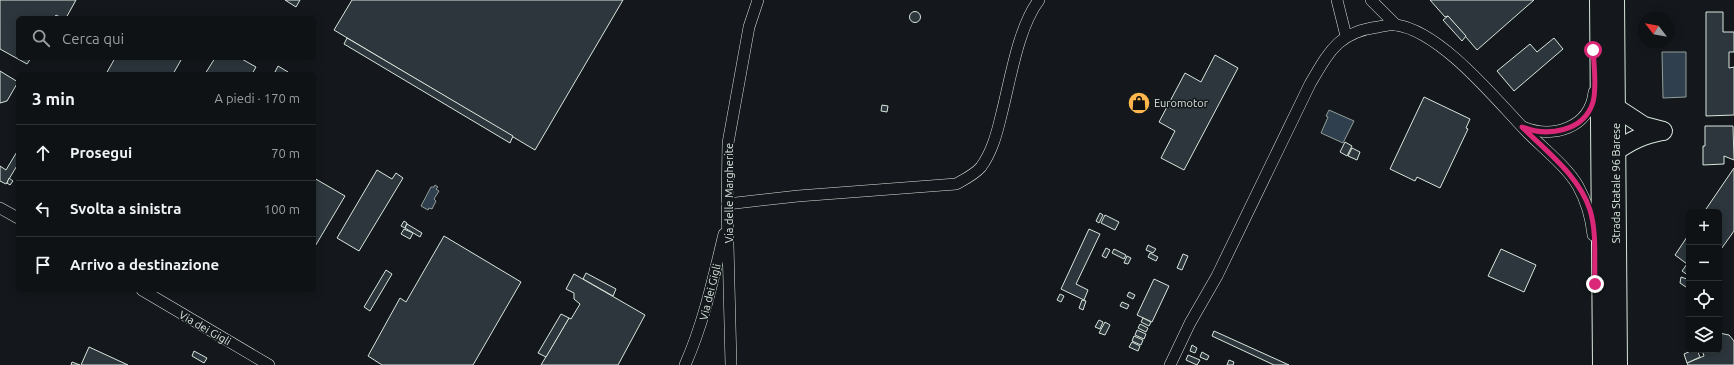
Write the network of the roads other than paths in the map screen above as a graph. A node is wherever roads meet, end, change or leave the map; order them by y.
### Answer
1 (758, 0) edge
2 (1039, 0) edge
3 (1337, 0) edge
4 (1371, 0) edge
5 (1604, 1) edge
6 (1396, 25) junction
7 (1346, 36) junction
8 (1616, 107) junction
9 (1522, 127) junction
10 (1616, 151) junction
11 (727, 204) junction
12 (0, 208) edge
13 (16, 217) edge
14 (728, 218) junction
15 (145, 292) edge
16 (269, 365) edge
17 (685, 365) edge
18 (731, 365) edge
19 (1170, 365) edge
20 (1602, 365) edge
21 (1618, 365) edge

1 - 11 street, Via delle Margherite
2 - 11 street
3 - 7 street
4 - 6 street
5 - 8 main road, Strada Statale 96 Barese
5 - 9 street
5 - 20 main road, Strada Statale 96 Barese
6 - 7 street
6 - 9 street
7 - 19 street
8 - 10 main road, Strada Statale 96 Barese
8 - 10 main road
9 - 20 street
10 - 21 main road, Strada Statale 96 Barese
11 - 14 street, Via delle Margherite
12 - 13 street
14 - 17 street, Via dei Gigli
14 - 18 street, Via delle Margherite
15 - 16 street, Via dei Gigli

